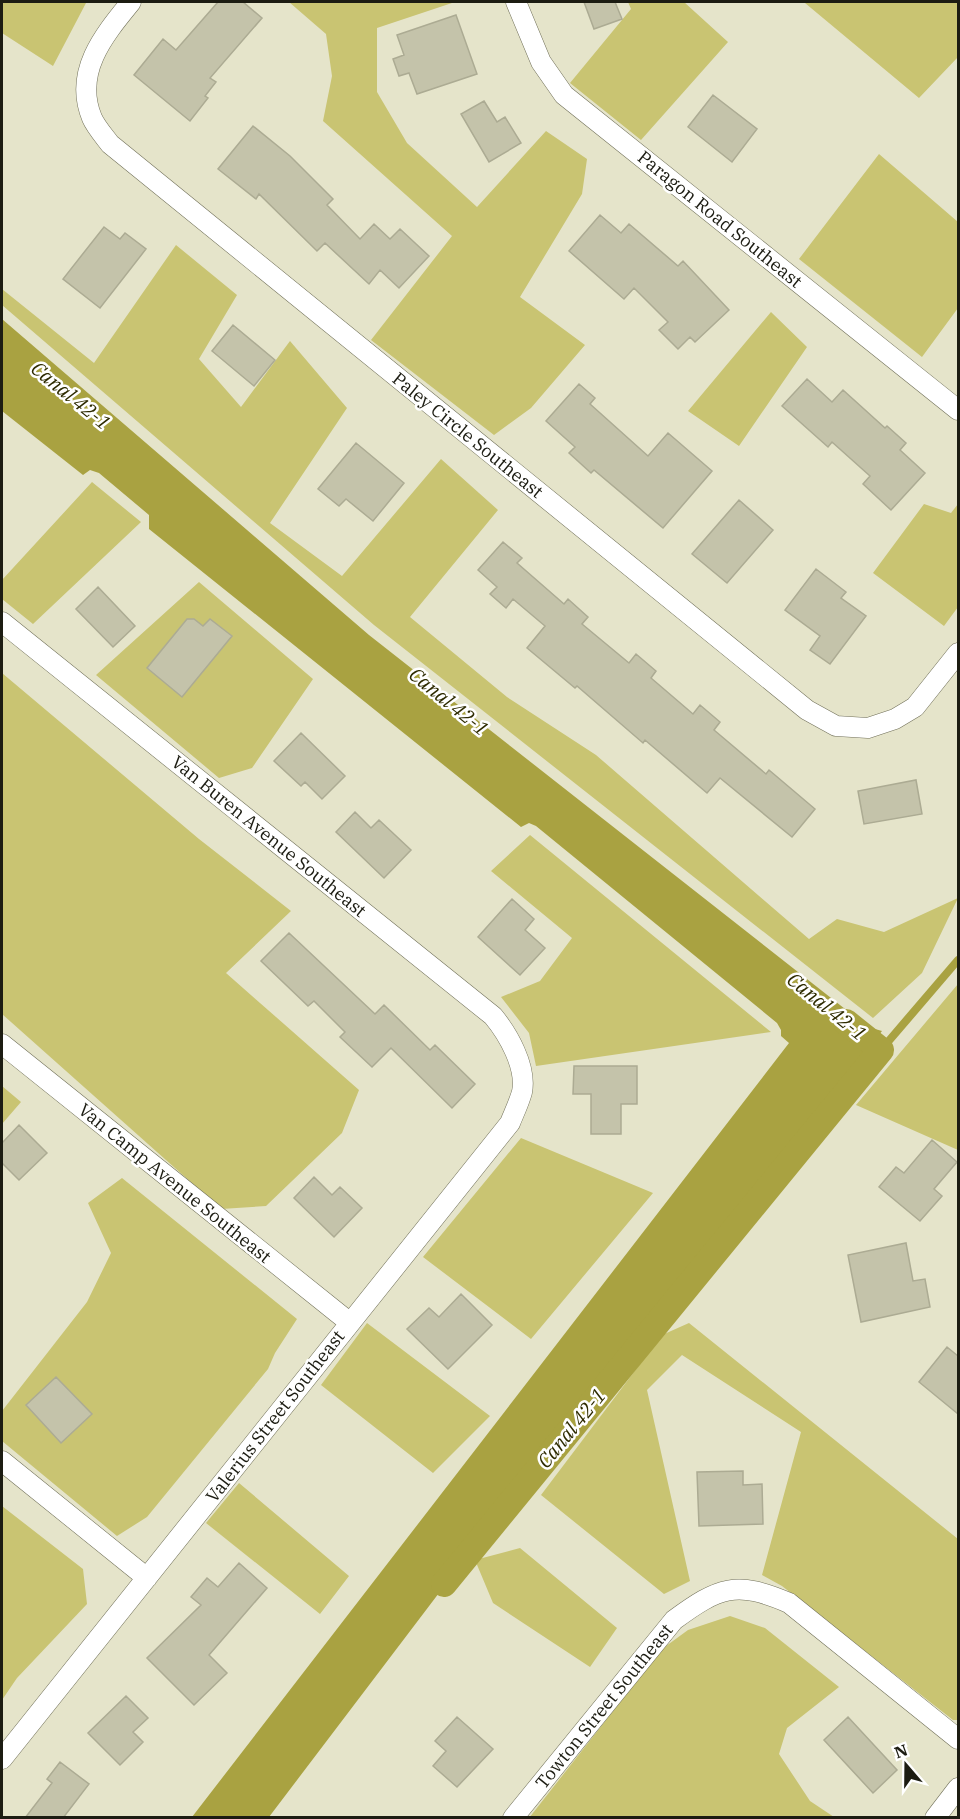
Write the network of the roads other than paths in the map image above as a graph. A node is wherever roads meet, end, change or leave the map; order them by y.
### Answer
1 (130, 2) edge
2 (516, 2) edge
3 (958, 410) edge
4 (2, 622) edge
5 (958, 653) edge
6 (2, 1044) edge
7 (519, 1063) joint
8 (349, 1322) junction
9 (2, 1461) edge
10 (147, 1578) junction
11 (958, 1739) edge
12 (2, 1759) edge
13 (958, 1788) edge
14 (513, 1818) edge
15 (935, 1818) edge

1 - 5 street, Paley Circle Southeast
2 - 3 street, Paragon Road Southeast
4 - 7 street, Van Buren Avenue Southeast
6 - 8 street, Van Camp Avenue Southeast
7 - 8 street, Valerius Street Southeast
8 - 10 street, Valerius Street Southeast
9 - 10 street
10 - 12 street, Valerius Street Southeast
11 - 14 street, Towton Street Southeast
13 - 15 street

